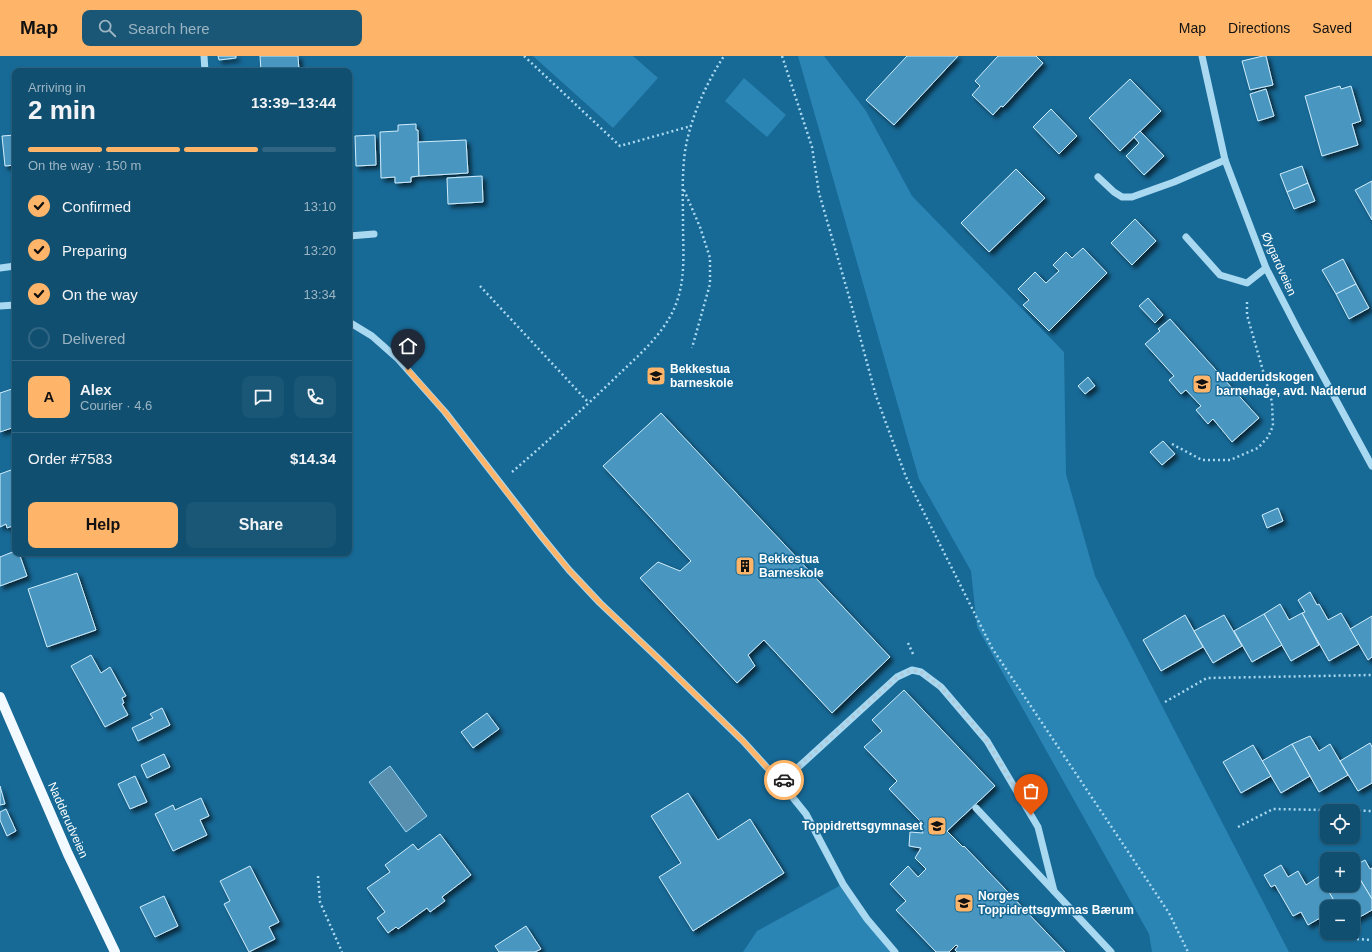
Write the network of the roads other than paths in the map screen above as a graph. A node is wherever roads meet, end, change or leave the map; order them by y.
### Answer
1 (204, 56) edge
2 (1202, 56) edge
3 (205, 68) edge
4 (1225, 160) junction
5 (1098, 177) dead end
6 (374, 234) dead end
7 (352, 236) edge
8 (1186, 238) dead end
9 (12, 266) edge
10 (0, 268) edge
11 (1266, 268) junction
12 (12, 305) edge
13 (0, 306) edge
14 (352, 324) edge
15 (1372, 466) edge
16 (0, 697) edge
17 (781, 783) junction
18 (976, 808) dead end
19 (1054, 891) junction
20 (115, 952) edge
21 (895, 952) edge
22 (1111, 952) edge

1 - 3 street
2 - 4 street, Øygardveien
4 - 5 street
4 - 11 street, Øygardveien
6 - 7 street
8 - 11 street
9 - 10 street
11 - 15 street, Øygardveien
12 - 13 street
14 - 17 street
16 - 20 main road, Nadderudveien
17 - 19 street
17 - 21 street
18 - 19 street
19 - 22 street

